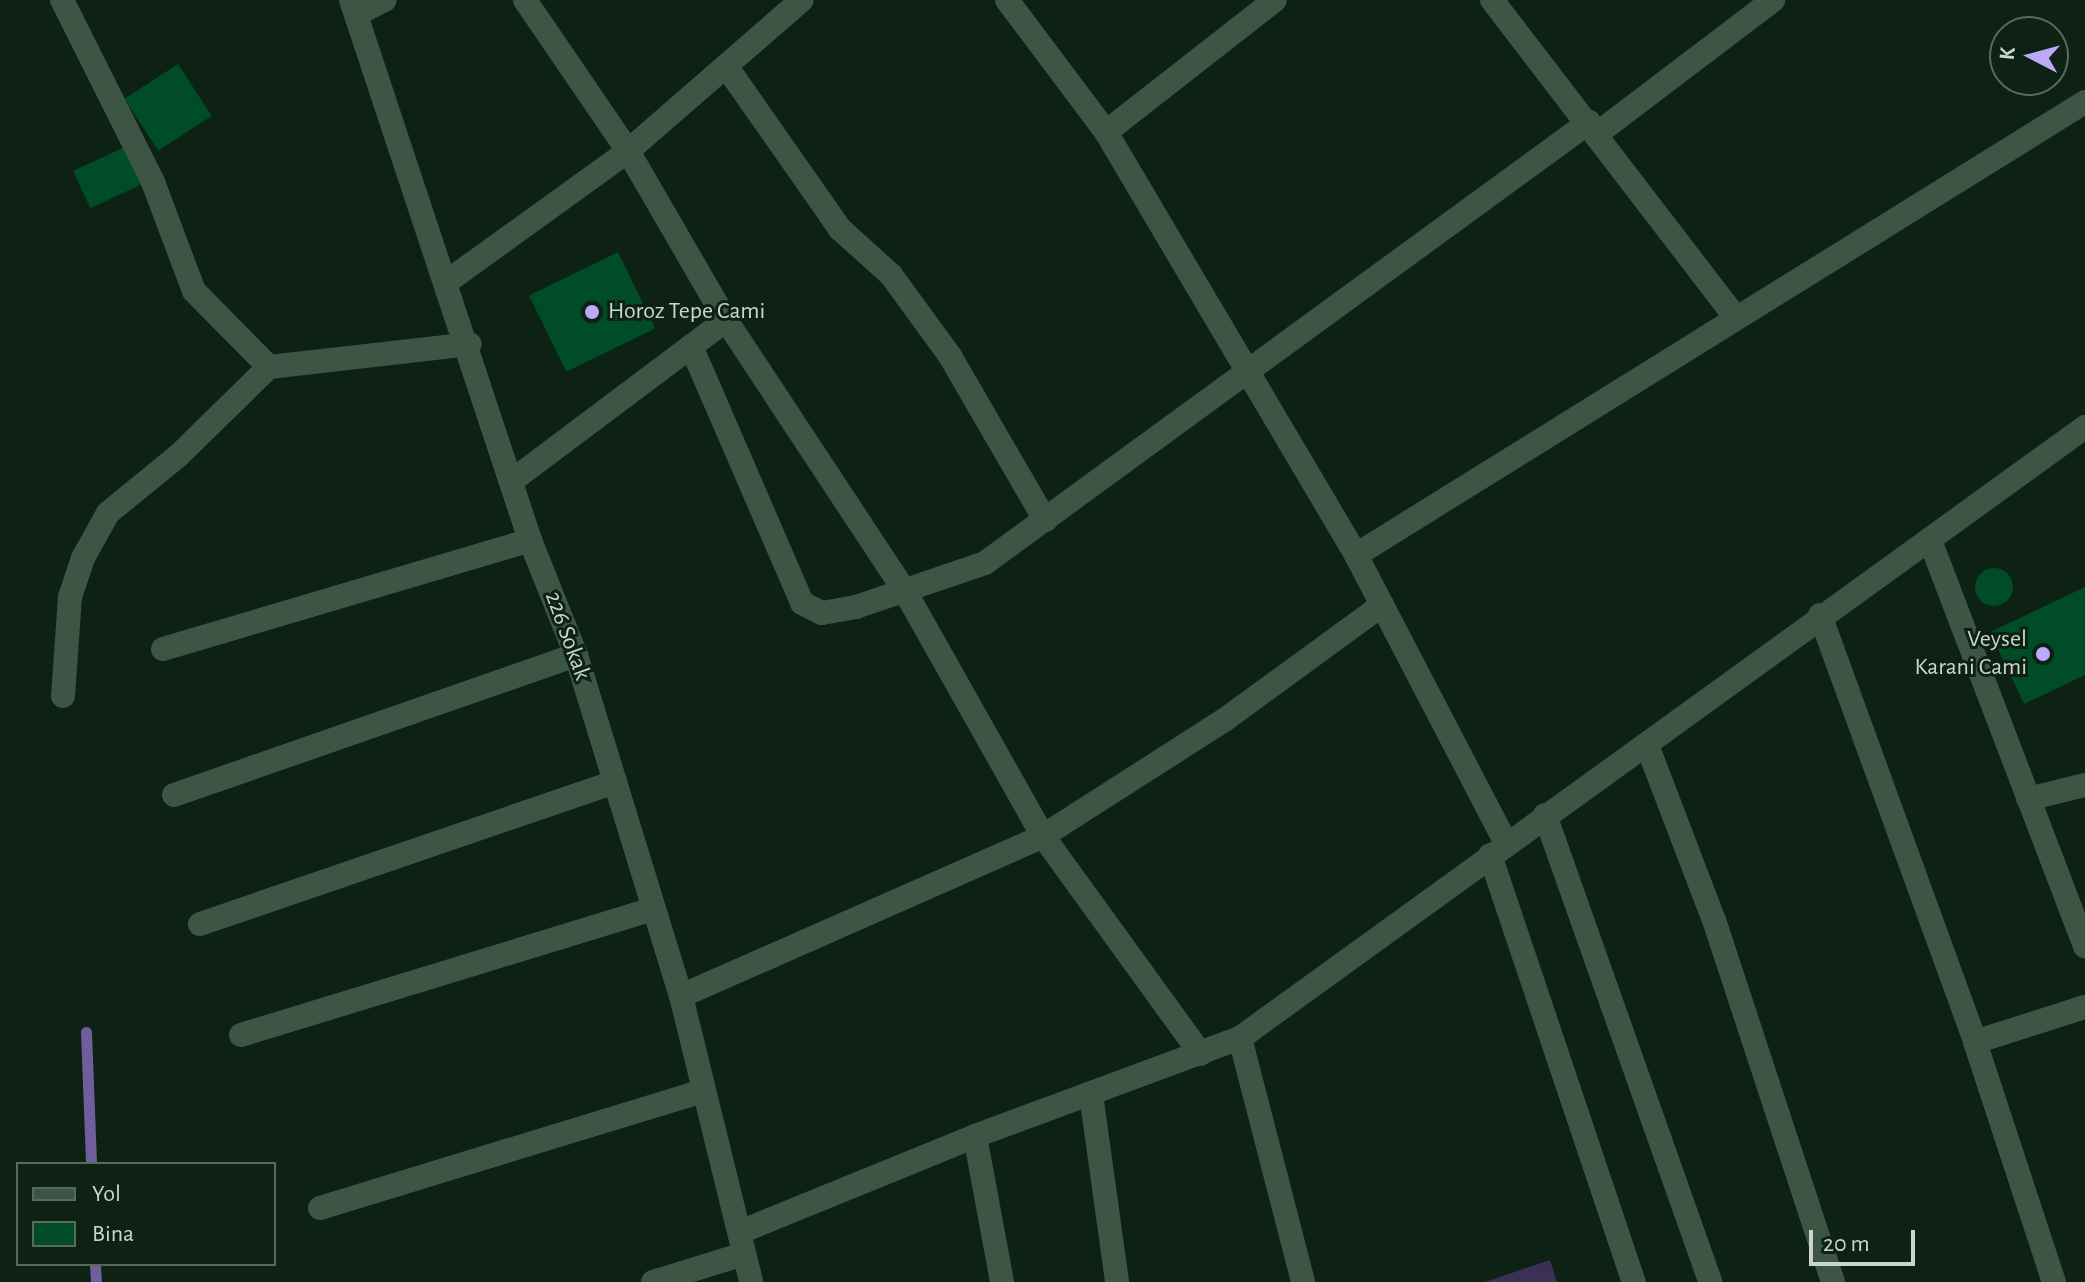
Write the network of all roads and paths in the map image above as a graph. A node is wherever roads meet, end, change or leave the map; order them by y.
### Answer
1 (62, 0) edge
2 (385, 0) edge
3 (525, 0) edge
4 (802, 0) edge
5 (1007, 0) edge
6 (1275, 0) edge
7 (1492, 0) edge
8 (1773, 0) edge
9 (354, 7) edge
10 (726, 66) junction
11 (2085, 102) edge
12 (1594, 128) junction
13 (1106, 132) junction
14 (628, 151) junction
15 (448, 281) junction
16 (1736, 318) junction
17 (726, 320) junction
18 (470, 344) junction
19 (691, 346) junction
20 (269, 367) junction
21 (1248, 374) junction
22 (2085, 427) edge
23 (513, 480) junction
24 (1045, 520) junction
25 (530, 540) junction
26 (1931, 543) junction
27 (1356, 555) junction
28 (906, 593) junction
29 (1382, 605) junction
30 (1820, 615) junction
31 (163, 649) dead end
32 (576, 655) junction
33 (63, 696) dead end
34 (1647, 745) junction
35 (615, 782) junction
36 (2085, 785) edge
37 (174, 795) dead end
38 (2028, 799) junction
39 (1545, 815) junction
40 (1043, 836) junction
41 (1498, 849) junction
42 (651, 910) junction
43 (200, 924) dead end
44 (2085, 947) edge
45 (681, 996) junction
46 (2085, 1007) edge
47 (241, 1035) dead end
48 (1240, 1038) junction
49 (1975, 1042) junction
50 (1201, 1054) junction
51 (700, 1092) junction
52 (1091, 1094) junction
53 (975, 1136) junction
54 (320, 1208) dead end
55 (742, 1243) junction
56 (653, 1282) edge
57 (751, 1282) edge
58 (1002, 1282) edge
59 (1117, 1282) edge
60 (1303, 1282) edge
61 (1634, 1282) edge
62 (1710, 1282) edge
63 (1833, 1282) edge
64 (2054, 1282) edge

1 - 20 street
2 - 9 street
3 - 14 street
4 - 10 street
5 - 13 street
6 - 13 street
7 - 12 street
8 - 12 street
9 - 15 street, 226 Sokak
10 - 14 street
10 - 24 street
11 - 16 street
12 - 16 street
12 - 21 street
13 - 21 street
14 - 15 street
14 - 17 street
15 - 18 street, 226 Sokak
16 - 27 street
17 - 19 street
17 - 28 street
18 - 20 street
18 - 23 street, 226 Sokak
19 - 23 street
19 - 28 street
20 - 33 street
21 - 24 street
21 - 27 street
22 - 26 street
23 - 25 street, 226 Sokak
24 - 28 street
25 - 31 street
25 - 32 street, 226 Sokak
26 - 30 street
26 - 38 street
27 - 29 street
28 - 40 street
29 - 40 street
29 - 41 street
30 - 34 street
30 - 49 street
32 - 35 street, 226 Sokak
32 - 37 street
34 - 39 street
34 - 63 street
35 - 42 street, 226 Sokak
35 - 43 street
36 - 38 street
38 - 44 street
39 - 41 street
39 - 62 street
40 - 45 street
40 - 50 street
41 - 48 street
41 - 61 street
42 - 45 street, 226 Sokak
42 - 47 street
45 - 51 street, 226 Sokak
46 - 49 street
48 - 50 street
48 - 60 street
49 - 64 street
50 - 52 street
51 - 54 street
51 - 55 street, 226 Sokak
52 - 53 street
52 - 59 street
53 - 55 street
53 - 58 street
55 - 56 street
55 - 57 street, 226 Sokak

